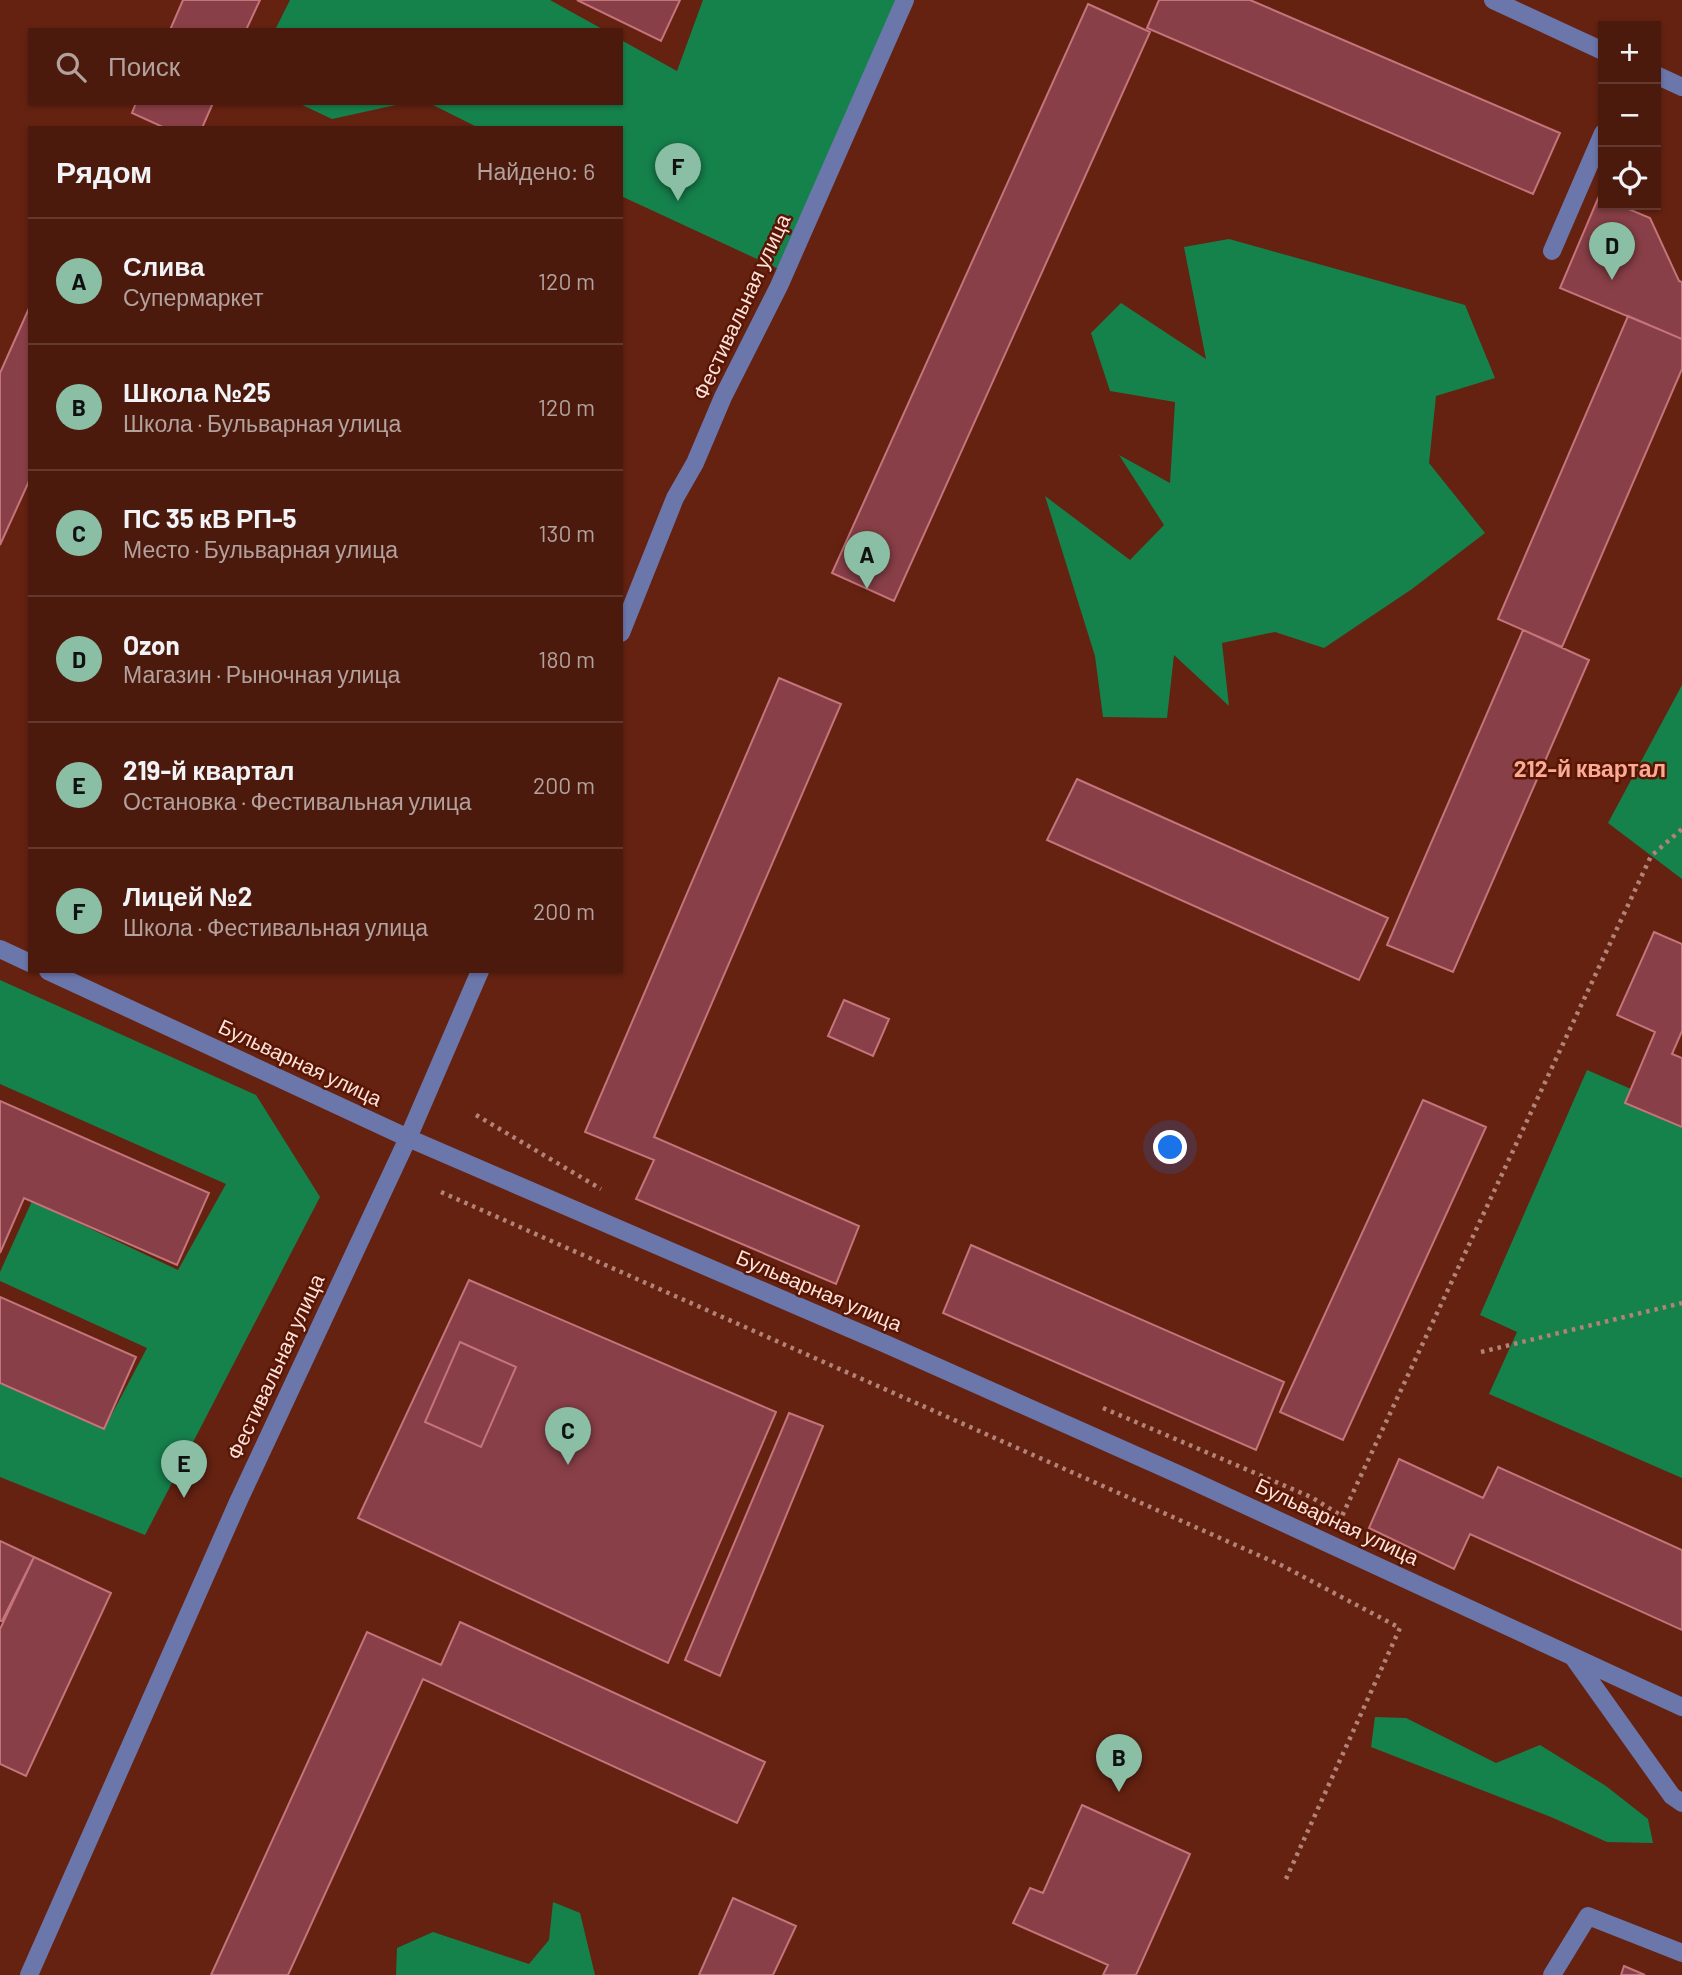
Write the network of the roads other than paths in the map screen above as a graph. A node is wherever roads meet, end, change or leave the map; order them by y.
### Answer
1 (905, 0) edge
2 (1493, 0) edge
3 (1598, 49) edge
4 (1661, 77) edge
5 (1682, 87) edge
6 (1598, 145) edge
7 (1552, 251) dead end
8 (623, 628) edge
9 (0, 949) edge
10 (28, 962) edge
11 (52, 973) edge
12 (479, 973) edge
13 (408, 1138) junction
14 (1571, 1654) junction
15 (1682, 1707) edge
16 (1682, 1803) edge
17 (1682, 1953) edge
18 (29, 1975) edge
19 (1552, 1975) edge

1 - 8 street, Фестивальная улица
2 - 3 street
4 - 5 street
6 - 7 street
9 - 10 street
11 - 13 street, Бульварная улица
12 - 13 street, Фестивальная улица
13 - 14 street, Бульварная улица
13 - 18 street, Фестивальная улица
14 - 15 street, Бульварная улица
14 - 16 street, Бульварная улица
17 - 19 street

